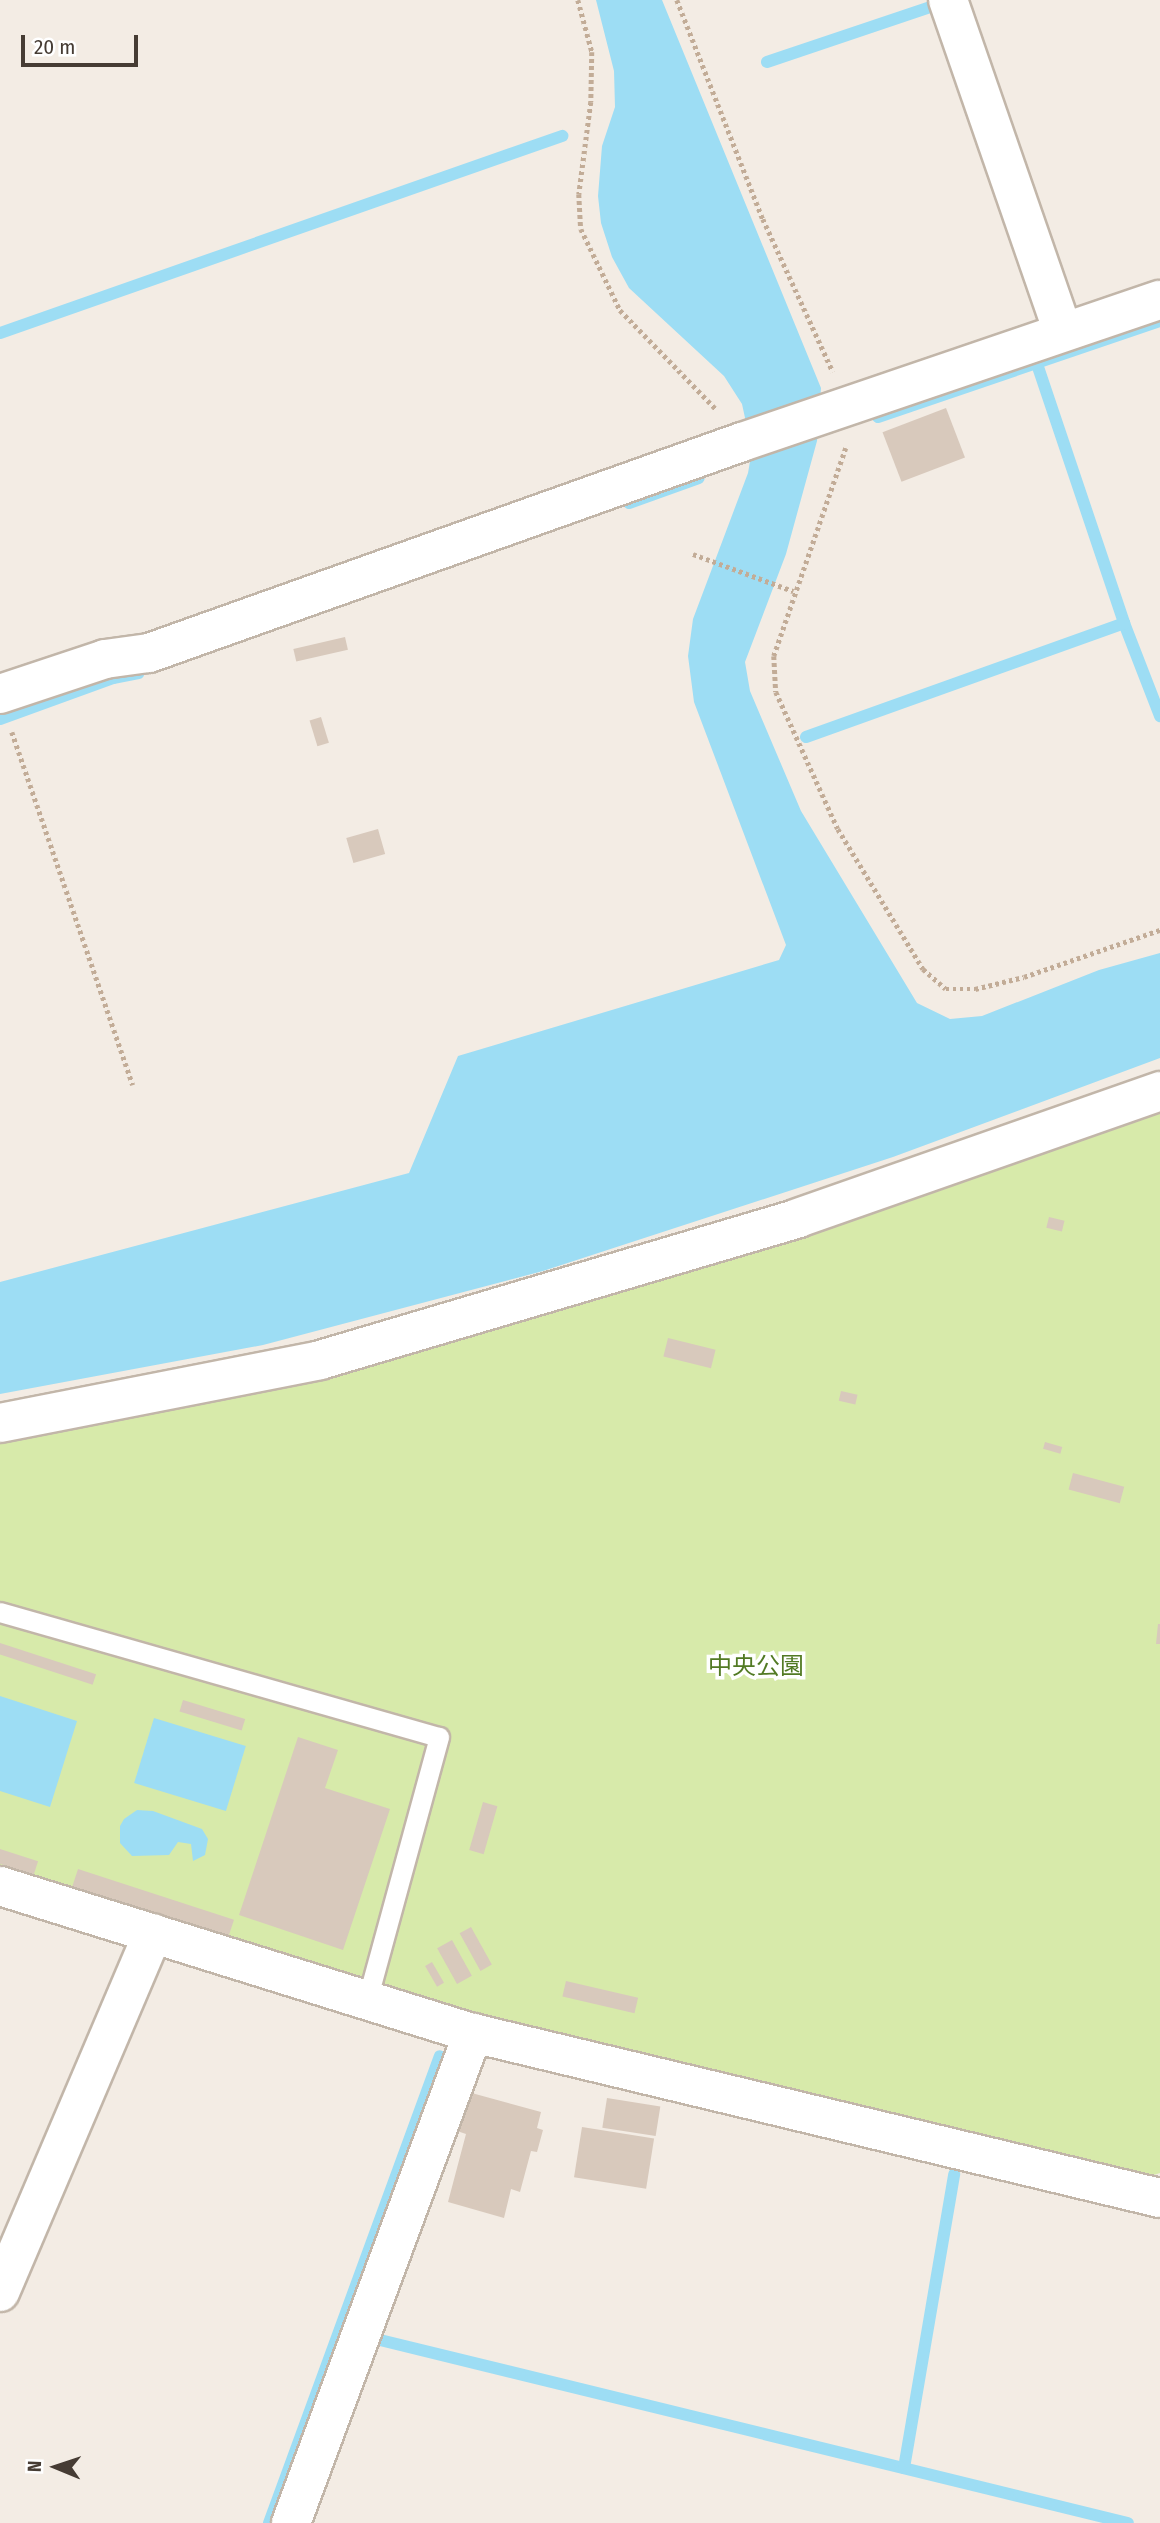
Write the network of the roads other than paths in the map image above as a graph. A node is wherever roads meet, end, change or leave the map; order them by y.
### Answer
1 (948, 0) edge
2 (1160, 300) edge
3 (1063, 332) junction
4 (6, 711) edge
5 (1160, 1091) edge
6 (0, 1423) edge
7 (0, 1612) edge
8 (0, 1886) edge
9 (153, 1933) junction
10 (367, 2000) junction
11 (473, 2033) junction
12 (1160, 2198) edge
13 (0, 2292) edge
14 (291, 2523) edge

1 - 3 street
2 - 3 street
3 - 4 street
5 - 6 street
7 - 10 lane
8 - 9 street
9 - 10 street
9 - 13 street
10 - 11 street
11 - 12 street
11 - 14 street

